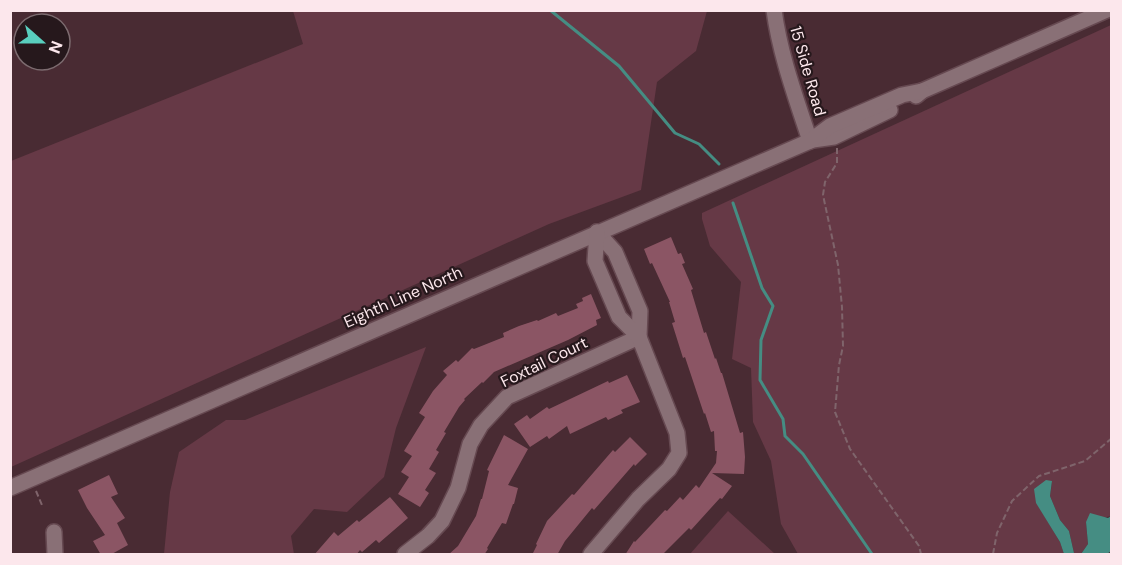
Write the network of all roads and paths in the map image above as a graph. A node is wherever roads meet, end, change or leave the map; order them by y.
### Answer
1 (774, 10) edge
2 (1107, 10) edge
3 (810, 141) junction
4 (837, 141) dead end
5 (597, 232) junction
6 (639, 337) junction
7 (1112, 438) edge
8 (10, 488) edge
9 (35, 489) dead end
10 (42, 505) dead end
11 (54, 532) dead end
12 (55, 555) edge
13 (405, 555) edge
14 (591, 555) edge
15 (921, 555) edge
16 (993, 555) edge

1 - 3 street, 15 Side Road
2 - 3 street, Eighth Line North
3 - 5 street, Eighth Line North
4 - 15 path
5 - 6 street
5 - 6 street
5 - 8 street, Eighth Line North
6 - 13 street, Foxtail Court
6 - 14 street
7 - 16 path
9 - 10 path
11 - 12 street

